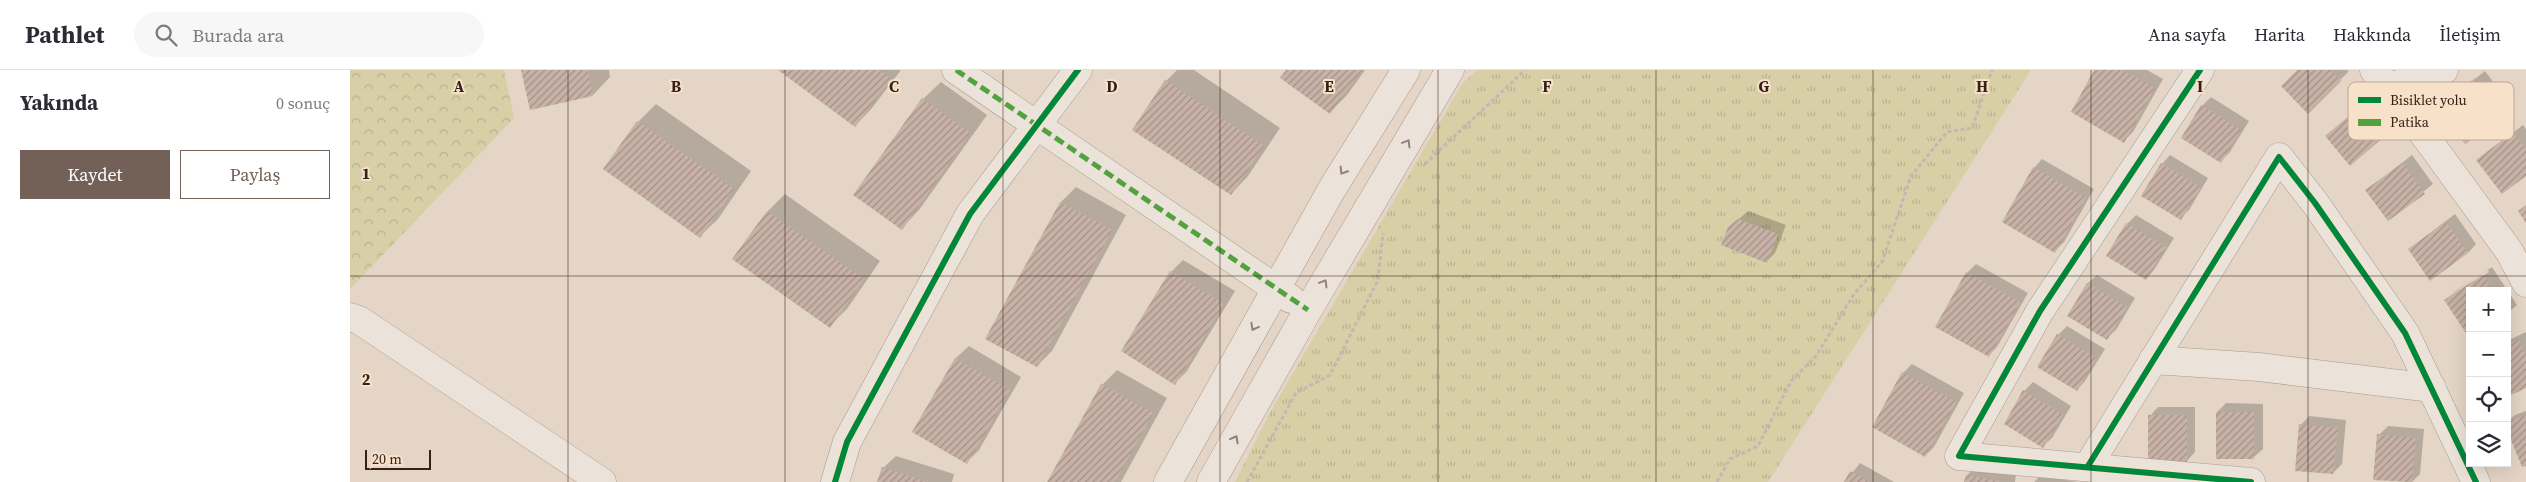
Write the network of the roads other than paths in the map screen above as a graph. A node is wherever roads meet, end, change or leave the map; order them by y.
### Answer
1 (956, 70) edge
2 (1078, 70) edge
3 (1406, 70) edge
4 (1450, 70) edge
5 (2200, 70) edge
6 (2444, 70) edge
7 (2381, 78) edge
8 (1036, 126) junction
9 (2427, 140) edge
10 (2526, 283) edge
11 (1275, 290) junction
12 (1308, 310) junction
13 (350, 317) edge
14 (2154, 360) junction
15 (2432, 388) junction
16 (2088, 466) junction
17 (602, 482) edge
18 (835, 482) edge
19 (1168, 482) edge
20 (1211, 482) edge
21 (2251, 482) edge
22 (2476, 482) edge

1 - 8 street
2 - 8 street
3 -> 11 street
12 -> 4 street
5 - 16 street
6 - 7 street
8 - 11 street
8 - 18 street
9 - 10 street
11 - 12 street
11 -> 19 street
20 -> 12 street
13 - 17 street
14 - 15 street
14 - 15 street
14 - 16 street
15 - 22 street
16 - 21 street

